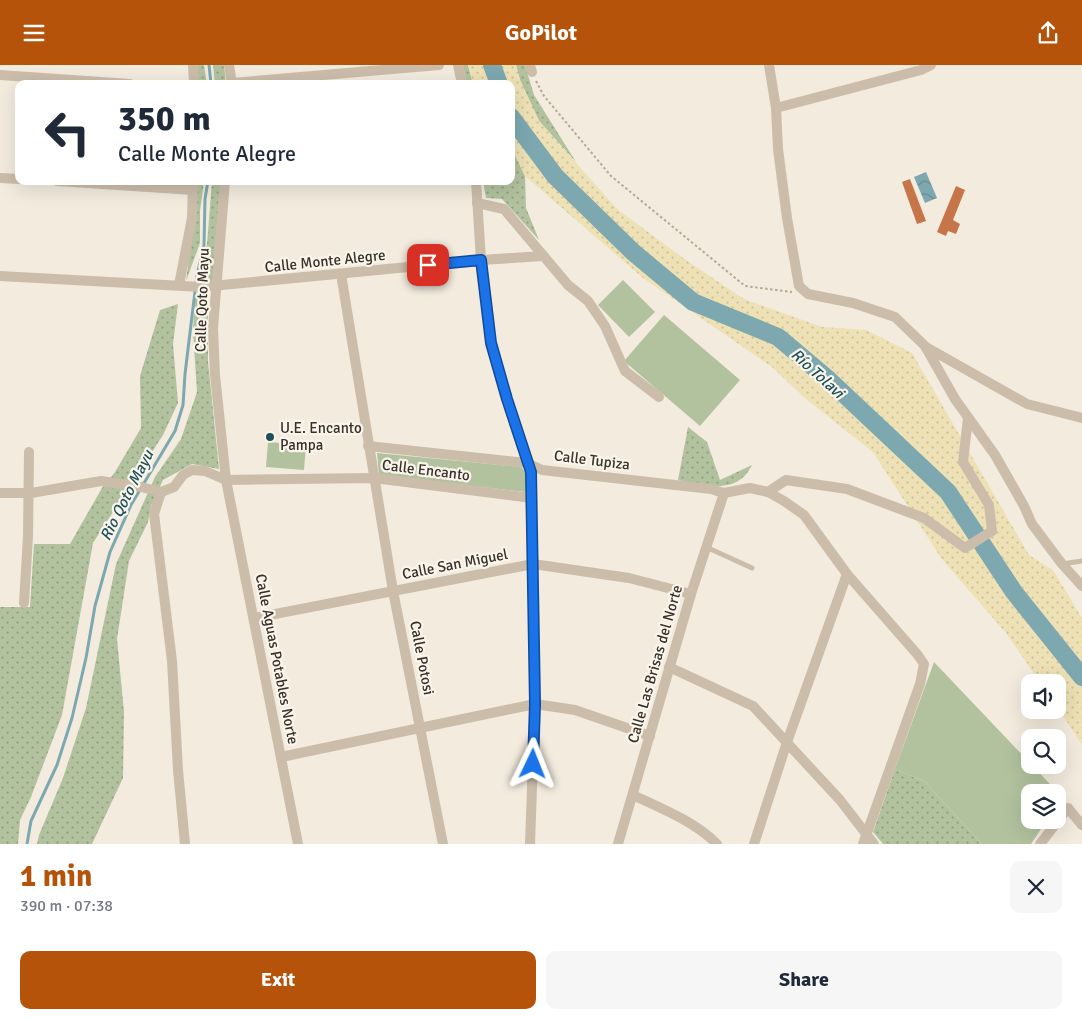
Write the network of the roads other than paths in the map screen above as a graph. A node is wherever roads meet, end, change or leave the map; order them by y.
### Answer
1 (193, 65) edge
2 (229, 65) edge
3 (439, 65) edge
4 (458, 65) edge
5 (769, 65) edge
6 (931, 65) edge
7 (921, 67) edge
8 (0, 75) edge
9 (72, 80) edge
10 (194, 80) edge
11 (232, 80) edge
12 (266, 80) edge
13 (461, 80) edge
14 (776, 108) junction
15 (0, 177) edge
16 (15, 179) edge
17 (166, 185) edge
18 (225, 185) edge
19 (476, 185) edge
20 (193, 186) edge
21 (477, 203) junction
22 (543, 256) junction
23 (481, 260) junction
24 (341, 274) junction
25 (0, 276) edge
26 (184, 286) junction
27 (216, 287) junction
28 (925, 346) junction
29 (659, 397) dead end
30 (968, 418) junction
31 (1082, 418) edge
32 (368, 446) junction
33 (28, 452) dead end
34 (528, 463) junction
35 (374, 478) junction
36 (226, 480) junction
37 (161, 492) junction
38 (768, 492) junction
39 (0, 493) edge
40 (28, 493) junction
41 (724, 493) junction
42 (531, 498) junction
43 (706, 547) junction
44 (1082, 561) edge
45 (1062, 564) junction
46 (532, 565) junction
47 (752, 568) dead end
48 (847, 574) junction
49 (1082, 586) edge
50 (393, 591) junction
51 (691, 594) junction
52 (24, 603) dead end
53 (254, 618) junction
54 (669, 667) junction
55 (535, 704) junction
56 (421, 729) junction
57 (650, 736) junction
58 (787, 741) junction
59 (281, 757) junction
60 (633, 795) junction
61 (1082, 825) edge
62 (864, 839) edge
63 (185, 844) edge
64 (298, 844) edge
65 (443, 844) edge
66 (530, 844) edge
67 (618, 844) edge
68 (717, 844) edge
69 (754, 844) edge
70 (874, 844) edge
71 (1040, 844) edge

1 - 10 street
2 - 11 street
3 - 12 street
4 - 13 street
5 - 14 street
6 - 7 street
7 - 14 street
8 - 9 street
14 - 28 street
15 - 16 street
17 - 20 street
18 - 27 street, Calle Qoto Mayu
19 - 21 street
20 - 26 street
21 - 22 street
21 - 23 street
22 - 23 street, Calle Monte Alegre
22 - 29 street
23 - 24 street, Calle Monte Alegre
23 - 34 street
24 - 27 street, Calle Monte Alegre
24 - 32 street, Calle Potosi
25 - 26 street, Calle Monte Alegre
26 - 27 street, Calle Monte Alegre
27 - 36 street, Calle Qoto Mayu
28 - 30 street
28 - 31 street
30 - 38 street
30 - 45 street
32 - 34 street, Calle Tupiza
32 - 35 street, Calle Potosi
33 - 40 street
34 - 41 street, Calle Tupiza
34 - 42 street
35 - 36 street, Calle Encanto
35 - 42 street, Calle Encanto
35 - 50 street, Calle Potosi
36 - 37 street
36 - 53 street, Calle Aguas Potables Norte
37 - 40 street
37 - 63 street
38 - 41 street
38 - 48 street
39 - 40 street
40 - 52 street
41 - 43 street, Calle Las Brisas del Norte
42 - 46 street
43 - 47 lane
43 - 51 street, Calle Las Brisas del Norte
44 - 45 lane
45 - 49 street
46 - 50 street, Calle San Miguel
46 - 51 street, Calle San Miguel
46 - 55 street
48 - 58 street
48 - 62 street
50 - 53 street, Calle San Miguel
50 - 56 street, Calle Potosi
51 - 54 street, Calle Las Brisas del Norte
53 - 59 street, Calle Aguas Potables Norte
54 - 57 street, Calle Las Brisas del Norte
54 - 58 street
55 - 56 street
55 - 57 street
55 - 66 street
56 - 59 street
56 - 65 street, Calle Potosi
57 - 60 street, Calle Las Brisas del Norte
58 - 62 street
58 - 69 street
59 - 64 street, Calle Aguas Potables Norte
60 - 67 street, Calle Las Brisas del Norte
60 - 68 street
61 - 71 street
62 - 70 street

